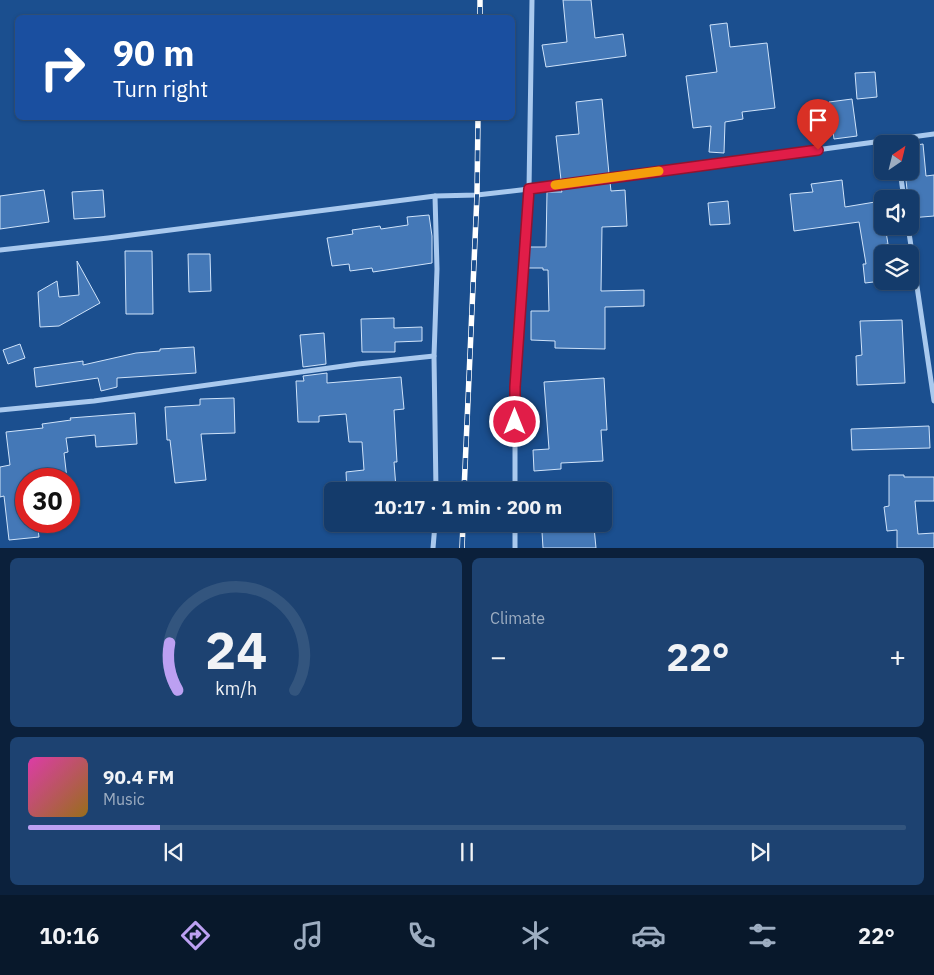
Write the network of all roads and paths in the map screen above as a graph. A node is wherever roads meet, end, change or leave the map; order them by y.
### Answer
1 (532, 0) edge
2 (934, 134) edge
3 (919, 137) edge
4 (874, 145) edge
5 (529, 189) junction
6 (435, 196) junction
7 (909, 235) edge
8 (0, 250) edge
9 (434, 356) junction
10 (934, 401) edge
11 (0, 410) edge
12 (436, 482) edge
13 (515, 482) edge
14 (434, 532) edge
15 (515, 532) edge
16 (433, 548) edge
17 (515, 548) edge

1 - 5 street
2 - 3 street
4 - 5 street
5 - 6 street
5 - 13 street
6 - 8 street
6 - 9 street
7 - 10 street
9 - 11 street
9 - 12 street
14 - 16 street
15 - 17 street

